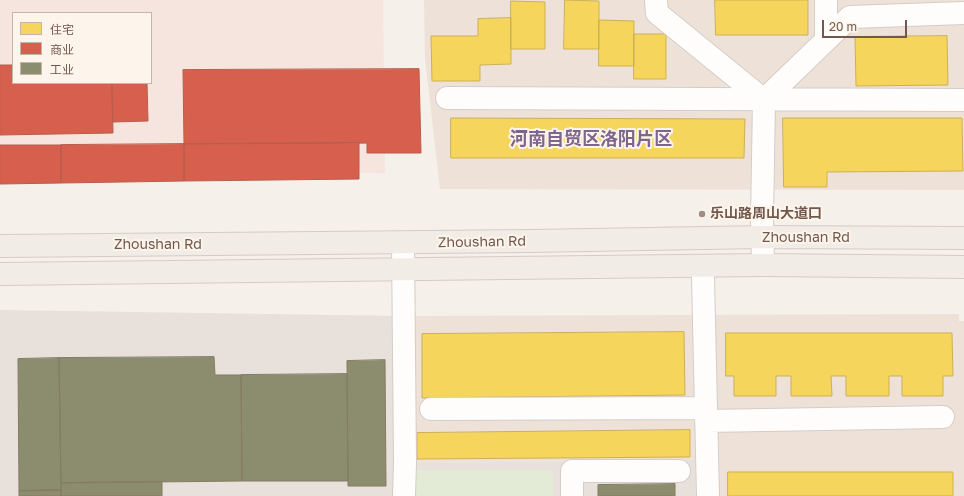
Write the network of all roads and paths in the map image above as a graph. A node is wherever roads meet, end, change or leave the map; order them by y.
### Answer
1 (656, 0) edge
2 (826, 0) edge
3 (964, 13) edge
4 (826, 40) junction
5 (447, 98) dead end
6 (764, 100) junction
7 (964, 100) edge
8 (763, 237) junction
9 (964, 238) edge
10 (404, 243) junction
11 (0, 246) edge
12 (764, 265) junction
13 (701, 266) junction
14 (964, 267) edge
15 (404, 270) junction
16 (0, 274) edge
17 (431, 409) dead end
18 (705, 414) junction
19 (943, 417) dead end
20 (679, 471) dead end
21 (404, 496) edge
22 (572, 496) edge
23 (708, 496) edge

1 - 6 lane
2 - 4 lane
3 - 4 lane
4 - 6 lane
5 - 6 lane
6 - 7 lane
6 - 8 lane
8 - 9 main road, Zhoushan Rd
8 - 10 main road, Zhoushan Rd
8 - 12 lane
10 - 11 main road, Zhoushan Rd
10 - 15 lane
12 - 13 main road, Zhoushan Rd
12 - 14 main road, Zhoushan Rd
13 - 15 main road, Zhoushan Rd
13 - 18 lane
15 - 16 main road, Zhoushan Rd
15 - 21 lane
17 - 18 lane
18 - 19 lane
18 - 23 lane
20 - 22 lane

